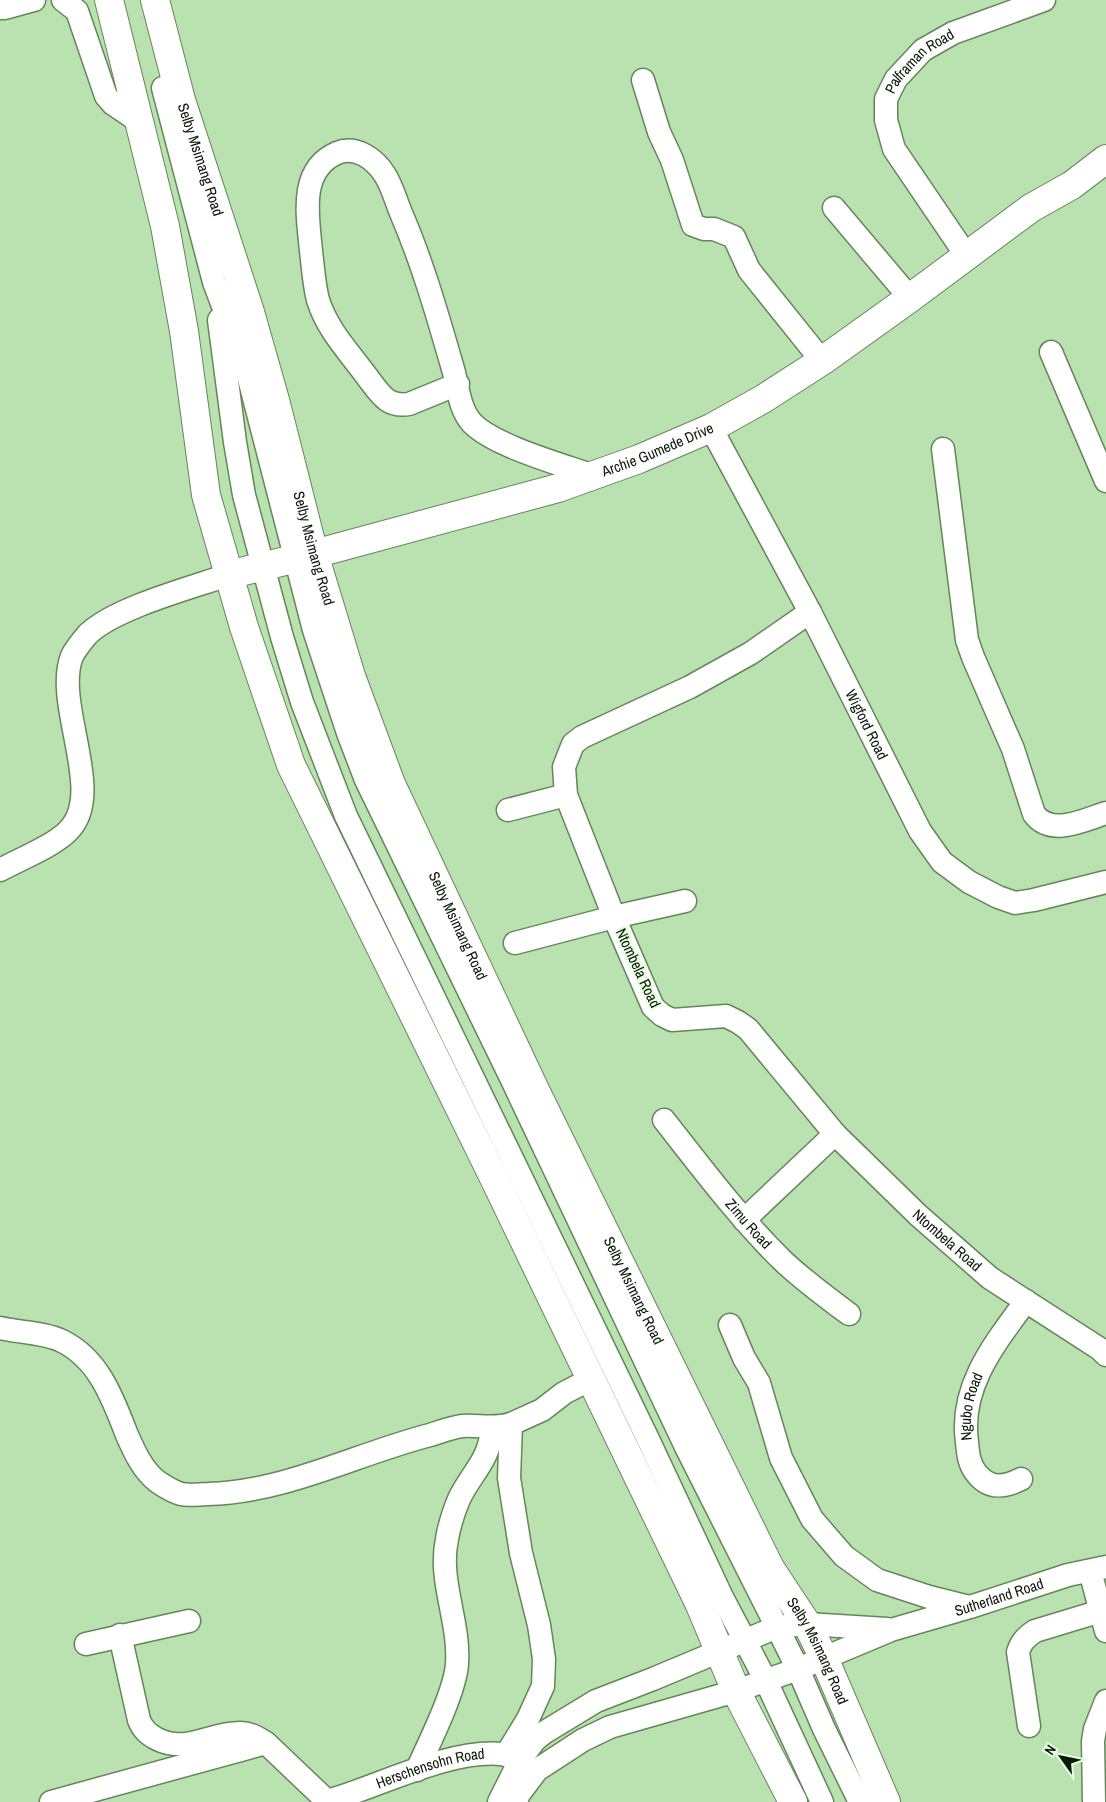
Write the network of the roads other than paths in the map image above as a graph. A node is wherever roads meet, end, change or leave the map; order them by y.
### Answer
1 (34, 0) edge
2 (63, 0) edge
3 (109, 0) edge
4 (155, 0) edge
5 (1044, 0) edge
6 (0, 8) edge
7 (643, 80) dead end
8 (163, 88) dead end
9 (138, 121) junction
10 (1106, 144) edge
11 (1106, 159) edge
12 (834, 208) dead end
13 (1031, 208) junction
14 (966, 255) junction
15 (214, 282) junction
16 (910, 298) junction
17 (1051, 352) dead end
18 (822, 361) junction
19 (458, 384) junction
20 (712, 428) junction
21 (943, 449) dead end
22 (594, 476) junction
23 (1106, 481) edge
24 (305, 556) junction
25 (264, 566) junction
26 (228, 575) junction
27 (810, 612) junction
28 (566, 795) junction
29 (508, 810) dead end
30 (1106, 813) edge
31 (0, 870) edge
32 (1106, 882) edge
33 (685, 901) dead end
34 (614, 917) junction
35 (515, 943) dead end
36 (664, 1120) dead end
37 (835, 1134) junction
38 (744, 1220) junction
39 (1026, 1301) junction
40 (849, 1314) dead end
41 (730, 1324) dead end
42 (0, 1328) edge
43 (1106, 1355) edge
44 (591, 1379) junction
45 (502, 1426) junction
46 (1021, 1479) dead end
47 (1098, 1569) edge
48 (970, 1608) junction
49 (189, 1621) dead end
50 (1103, 1621) edge
51 (807, 1624) junction
52 (777, 1627) junction
53 (891, 1630) junction
54 (120, 1635) junction
55 (746, 1640) junction
56 (86, 1644) dead end
57 (718, 1651) junction
58 (824, 1658) junction
59 (798, 1669) junction
60 (766, 1681) junction
61 (736, 1691) junction
62 (1106, 1701) edge
63 (1029, 1726) dead end
64 (266, 1742) junction
65 (521, 1761) junction
66 (417, 1770) junction
67 (325, 1801) edge
68 (51, 1802) edge
69 (500, 1802) edge
70 (516, 1802) edge
71 (793, 1802) edge
72 (822, 1802) edge
73 (860, 1802) edge
74 (886, 1802) edge
75 (1094, 1802) edge

1 - 6 street
2 - 9 street
3 - 9 main road
4 - 24 main road, Selby Msimang Road
5 - 14 street, Palframan Road
7 - 18 street
8 - 15 street
9 - 26 main road
10 - 13 main road, Archie Gumede Drive
11 - 13 main road, Archie Gumede Drive
12 - 16 street
13 - 14 main road, Archie Gumede Drive
14 - 16 main road, Archie Gumede Drive
15 - 24 street
15 - 25 street
16 - 18 main road, Archie Gumede Drive
17 - 23 street
18 - 20 main road, Archie Gumede Drive
19 - 19 street
19 - 22 street
20 - 22 main road, Archie Gumede Drive
20 - 27 street, Wigford Road
21 - 30 street
22 - 24 main road, Archie Gumede Drive
24 - 25 main road, Archie Gumede Drive
24 - 51 main road, Selby Msimang Road
24 - 52 street
25 - 26 main road, Archie Gumede Drive
25 - 55 street
26 - 31 street
26 - 44 main road
27 - 28 street, Ntombela Road
27 - 32 street, Wigford Road
28 - 29 street
28 - 34 street, Ntombela Road
33 - 34 street
34 - 35 street
34 - 37 street, Ntombela Road
36 - 38 street, Zimu Road
37 - 38 street
37 - 39 street, Ntombela Road
38 - 40 street, Zimu Road
39 - 43 street, Ntombela Road
39 - 46 street, Ngubo Road
41 - 48 street
42 - 45 street
44 - 45 street
44 - 57 main road
45 - 65 street
45 - 66 street
47 - 48 street, Sutherland Road
47 - 50 street
48 - 53 street, Sutherland Road
49 - 54 street
50 - 63 street
51 - 52 street
51 - 53 street
51 - 58 main road, Selby Msimang Road
52 - 55 street
52 - 59 street
53 - 58 street
54 - 56 street
54 - 64 street
55 - 57 street
55 - 60 street
57 - 61 main road
57 - 65 street
58 - 59 street
58 - 74 main road, Selby Msimang Road
59 - 60 street
59 - 73 street
60 - 61 street
60 - 72 street
61 - 65 street
61 - 71 main road
62 - 75 street
64 - 67 street
64 - 68 street
65 - 66 street, Herschensohn Road
65 - 69 street
65 - 70 street
66 - 67 street, Herschensohn Road

